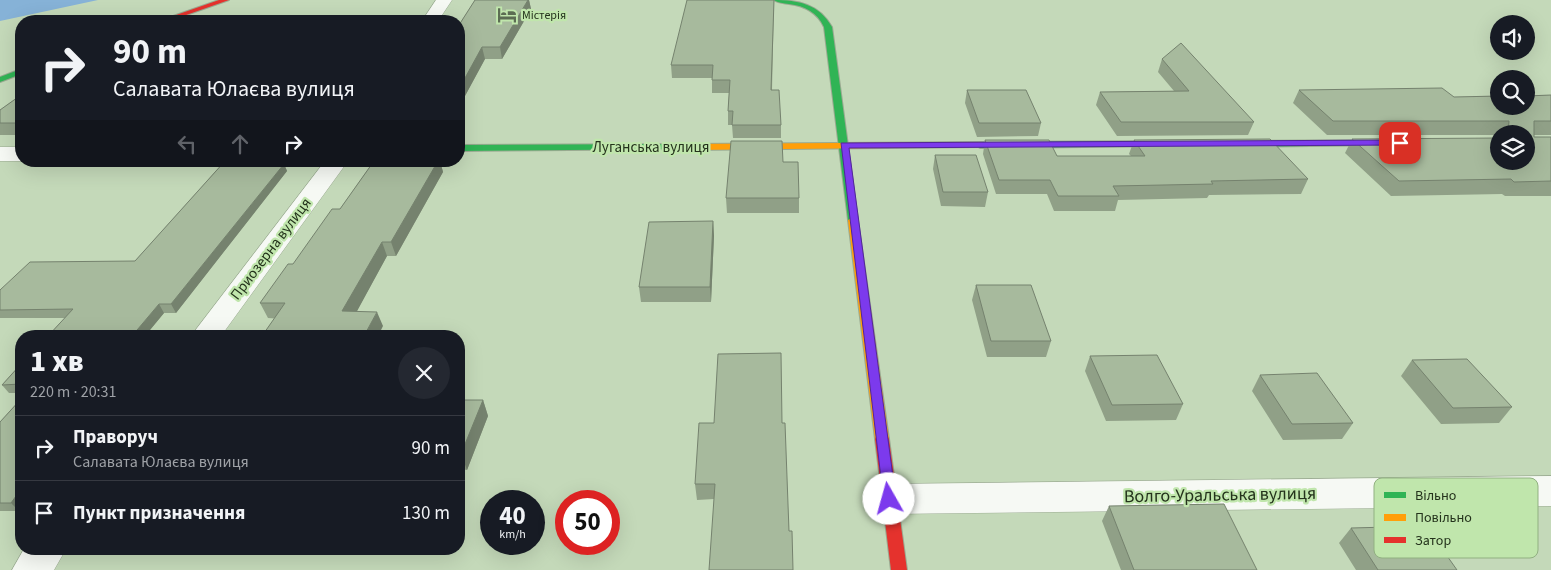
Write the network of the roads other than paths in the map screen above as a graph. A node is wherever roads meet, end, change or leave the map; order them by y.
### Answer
1 (226, 0) edge
2 (444, 0) edge
3 (777, 0) edge
4 (181, 15) edge
5 (434, 15) edge
6 (15, 74) edge
7 (0, 80) edge
8 (1400, 143) edge
9 (1181, 144) edge
10 (1231, 144) edge
11 (844, 145) junction
12 (465, 148) edge
13 (0, 154) edge
14 (15, 154) edge
15 (333, 167) edge
16 (210, 330) edge
17 (1538, 491) edge
18 (1551, 491) edge
19 (1374, 493) edge
20 (889, 499) junction
21 (42, 555) edge
22 (31, 570) edge
23 (899, 570) edge

1 - 4 main road
2 - 5 street
3 - 11 main road
6 - 7 main road
8 - 10 main road
9 - 11 main road, Луганська вулиця
11 - 12 main road, Луганська вулиця
11 - 20 main road
13 - 14 street
15 - 16 street, Приозерна вулиця
17 - 18 street, Волго-Уральська вулиця
19 - 20 street, Волго-Уральська вулиця
20 - 23 main road
21 - 22 street

